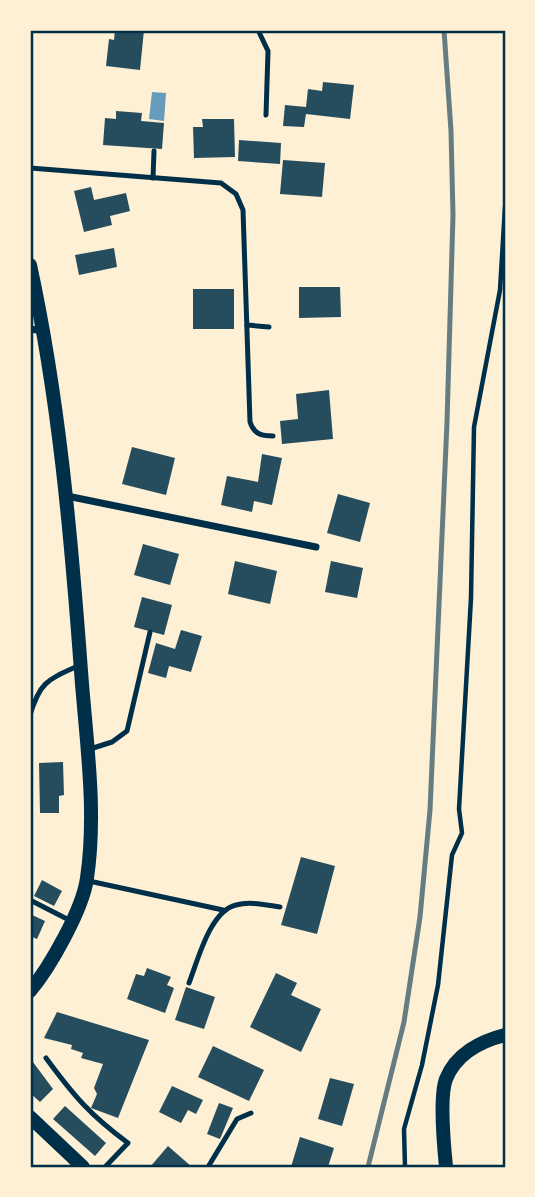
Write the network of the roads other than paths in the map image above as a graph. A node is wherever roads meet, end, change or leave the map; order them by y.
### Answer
1 (258, 30) edge
2 (266, 115) dead end
3 (154, 151) dead end
4 (30, 168) edge
5 (153, 178) junction
6 (30, 265) edge
7 (247, 325) junction
8 (270, 327) dead end
9 (37, 330) edge
10 (273, 436) dead end
11 (67, 496) junction
12 (316, 547) dead end
13 (150, 632) dead end
14 (81, 665) junction
15 (30, 715) edge
16 (87, 750) junction
17 (87, 881) junction
18 (30, 900) edge
19 (280, 907) dead end
20 (223, 910) junction
21 (71, 921) junction
22 (189, 983) dead end
23 (30, 991) edge
24 (505, 1035) edge
25 (46, 1058) dead end
26 (251, 1113) dead end
27 (30, 1117) edge
28 (83, 1167) edge
29 (105, 1167) edge
30 (208, 1167) edge
31 (446, 1167) edge

1 - 2 lane
3 - 5 lane
4 - 5 lane
5 - 7 lane
6 - 9 main road
7 - 8 lane
7 - 10 lane
9 - 11 main road
11 - 12 street
11 - 14 main road
13 - 16 lane
14 - 15 lane
14 - 16 main road
16 - 17 main road
17 - 20 lane
17 - 21 main road
18 - 21 lane
19 - 20 lane
20 - 22 lane
21 - 23 main road
24 - 31 main road
25 - 29 lane
26 - 30 lane
27 - 28 main road

